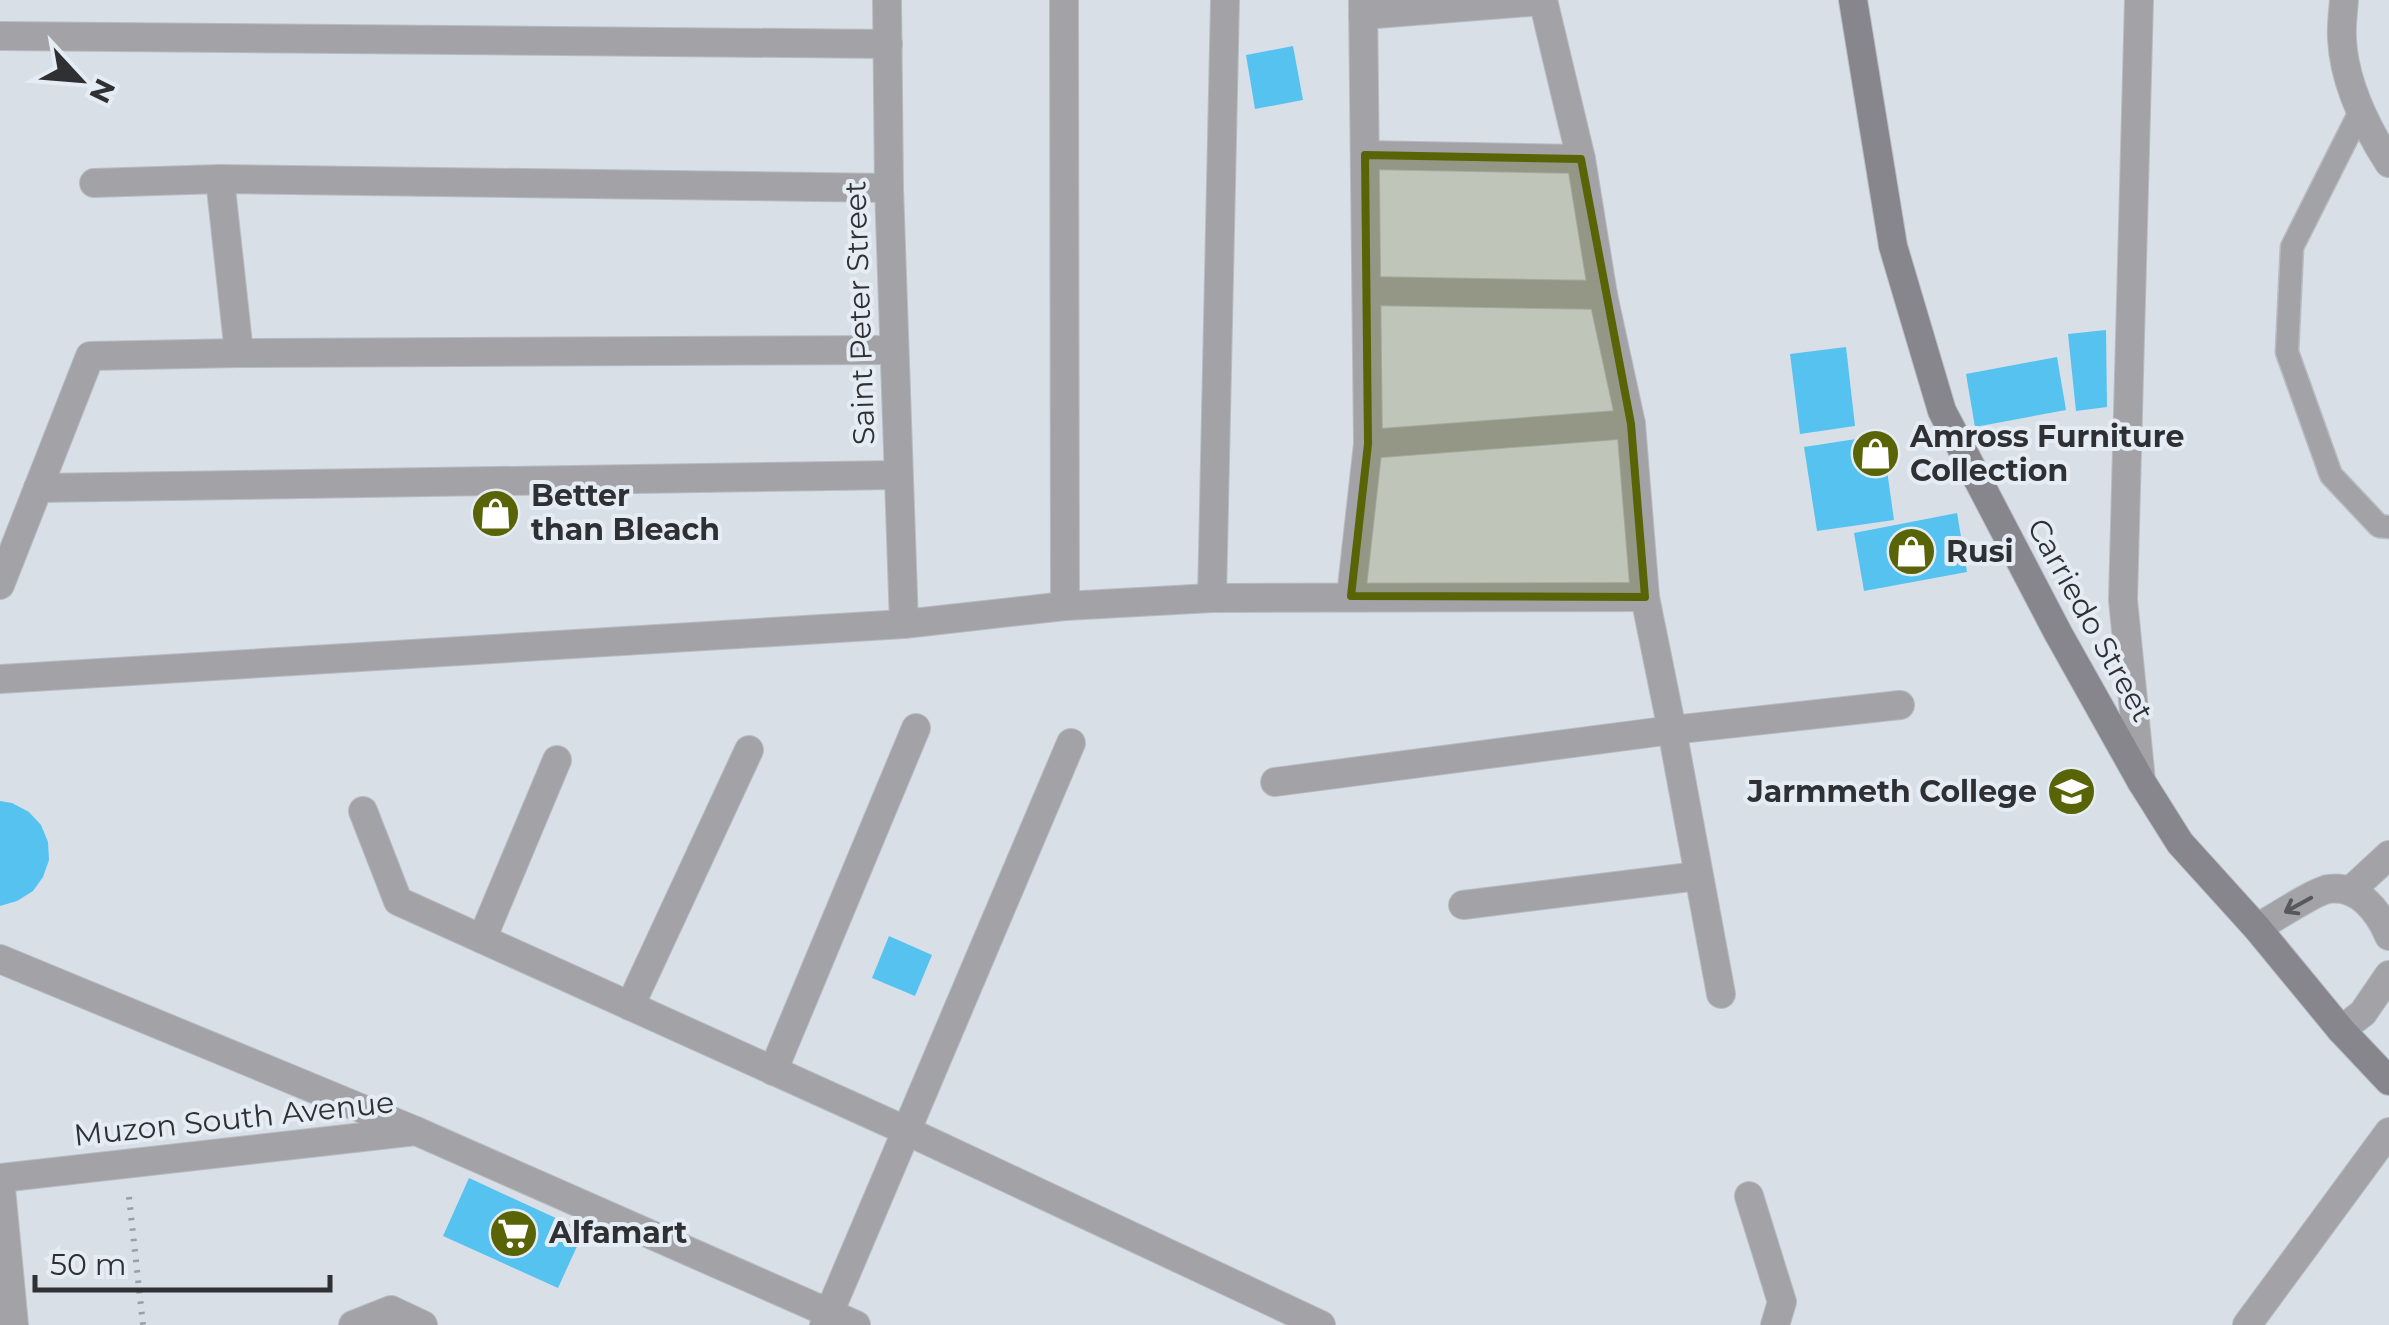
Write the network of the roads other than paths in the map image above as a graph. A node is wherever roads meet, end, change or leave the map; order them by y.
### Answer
1 (887, 0) edge
2 (1064, 0) edge
3 (1226, 0) edge
4 (1853, 0) edge
5 (2139, 0) edge
6 (2344, 0) edge
7 (1543, 1) edge
8 (1363, 7) edge
9 (0, 36) edge
10 (888, 44) junction
11 (2361, 110) junction
12 (1365, 155) junction
13 (1581, 159) junction
14 (2389, 164) edge
15 (220, 180) junction
16 (94, 183) dead end
17 (889, 188) junction
18 (1368, 291) junction
19 (1603, 295) junction
20 (894, 350) junction
21 (238, 353) junction
22 (1631, 424) junction
23 (1368, 444) junction
24 (898, 475) junction
25 (38, 488) junction
26 (2389, 528) edge
27 (0, 585) edge
28 (1352, 596) junction
29 (1644, 597) junction
30 (1212, 598) junction
31 (1066, 606) junction
32 (904, 624) junction
33 (0, 679) edge
34 (1900, 705) dead end
35 (916, 728) dead end
36 (1672, 730) junction
37 (1071, 743) dead end
38 (749, 750) dead end
39 (557, 760) dead end
40 (1276, 782) dead end
41 (2141, 782) junction
42 (363, 811) dead end
43 (2389, 855) edge
44 (1698, 876) junction
45 (2350, 891) junction
46 (1463, 905) dead end
47 (2257, 928) junction
48 (2389, 936) edge
49 (482, 938) junction
50 (0, 959) edge
51 (2389, 975) edge
52 (1722, 994) dead end
53 (630, 1006) junction
54 (2341, 1030) junction
55 (773, 1071) junction
56 (2389, 1081) edge
57 (416, 1131) junction
58 (907, 1131) junction
59 (2389, 1132) edge
60 (0, 1178) edge
61 (1750, 1196) dead end
62 (827, 1319) edge
63 (14, 1325) edge
64 (353, 1325) edge
65 (423, 1325) edge
66 (856, 1325) edge
67 (1321, 1325) edge
68 (1775, 1325) edge
69 (2246, 1325) edge

1 - 10 street, Saint Peter Street
2 - 31 street
3 - 30 street
4 - 41 main road, Carriedo Street
5 - 41 street
6 - 11 street
7 - 8 street
7 - 13 street
8 - 12 street
9 - 10 street
10 - 17 street, Saint Peter Street
11 - 14 street
11 - 26 lane
12 - 13 street
12 - 18 street
13 - 19 street
15 - 16 street
15 - 17 street
15 - 21 street
17 - 20 street, Saint Peter Street
18 - 19 street
18 - 23 street
19 - 22 street
20 - 21 street
20 - 24 street, Saint Peter Street
21 - 25 street
22 - 23 street
22 - 29 street
23 - 28 street
24 - 25 street
24 - 32 street, Saint Peter Street
25 - 27 street
28 - 29 street
28 - 30 street
29 - 36 street
30 - 31 street
31 - 32 street
32 - 33 street
34 - 36 street
35 - 55 street
36 - 40 street
36 - 44 street
37 - 58 street
38 - 53 street
39 - 49 street
41 - 47 main road, Carriedo Street
42 - 49 street
43 - 45 street
44 - 46 street
44 - 52 street
45 -> 47 street
45 - 48 street
47 - 54 main road, Carriedo Street
49 - 53 street
50 - 57 street
51 - 54 street
53 - 55 street
54 - 56 main road, Carriedo Street
55 - 58 street
57 - 60 street, Muzon South Avenue
57 - 62 street, Muzon South Avenue
58 - 62 street
58 - 67 street
59 - 69 street
60 - 63 street
61 - 68 street
62 - 66 street, Muzon South Avenue
64 - 65 street

